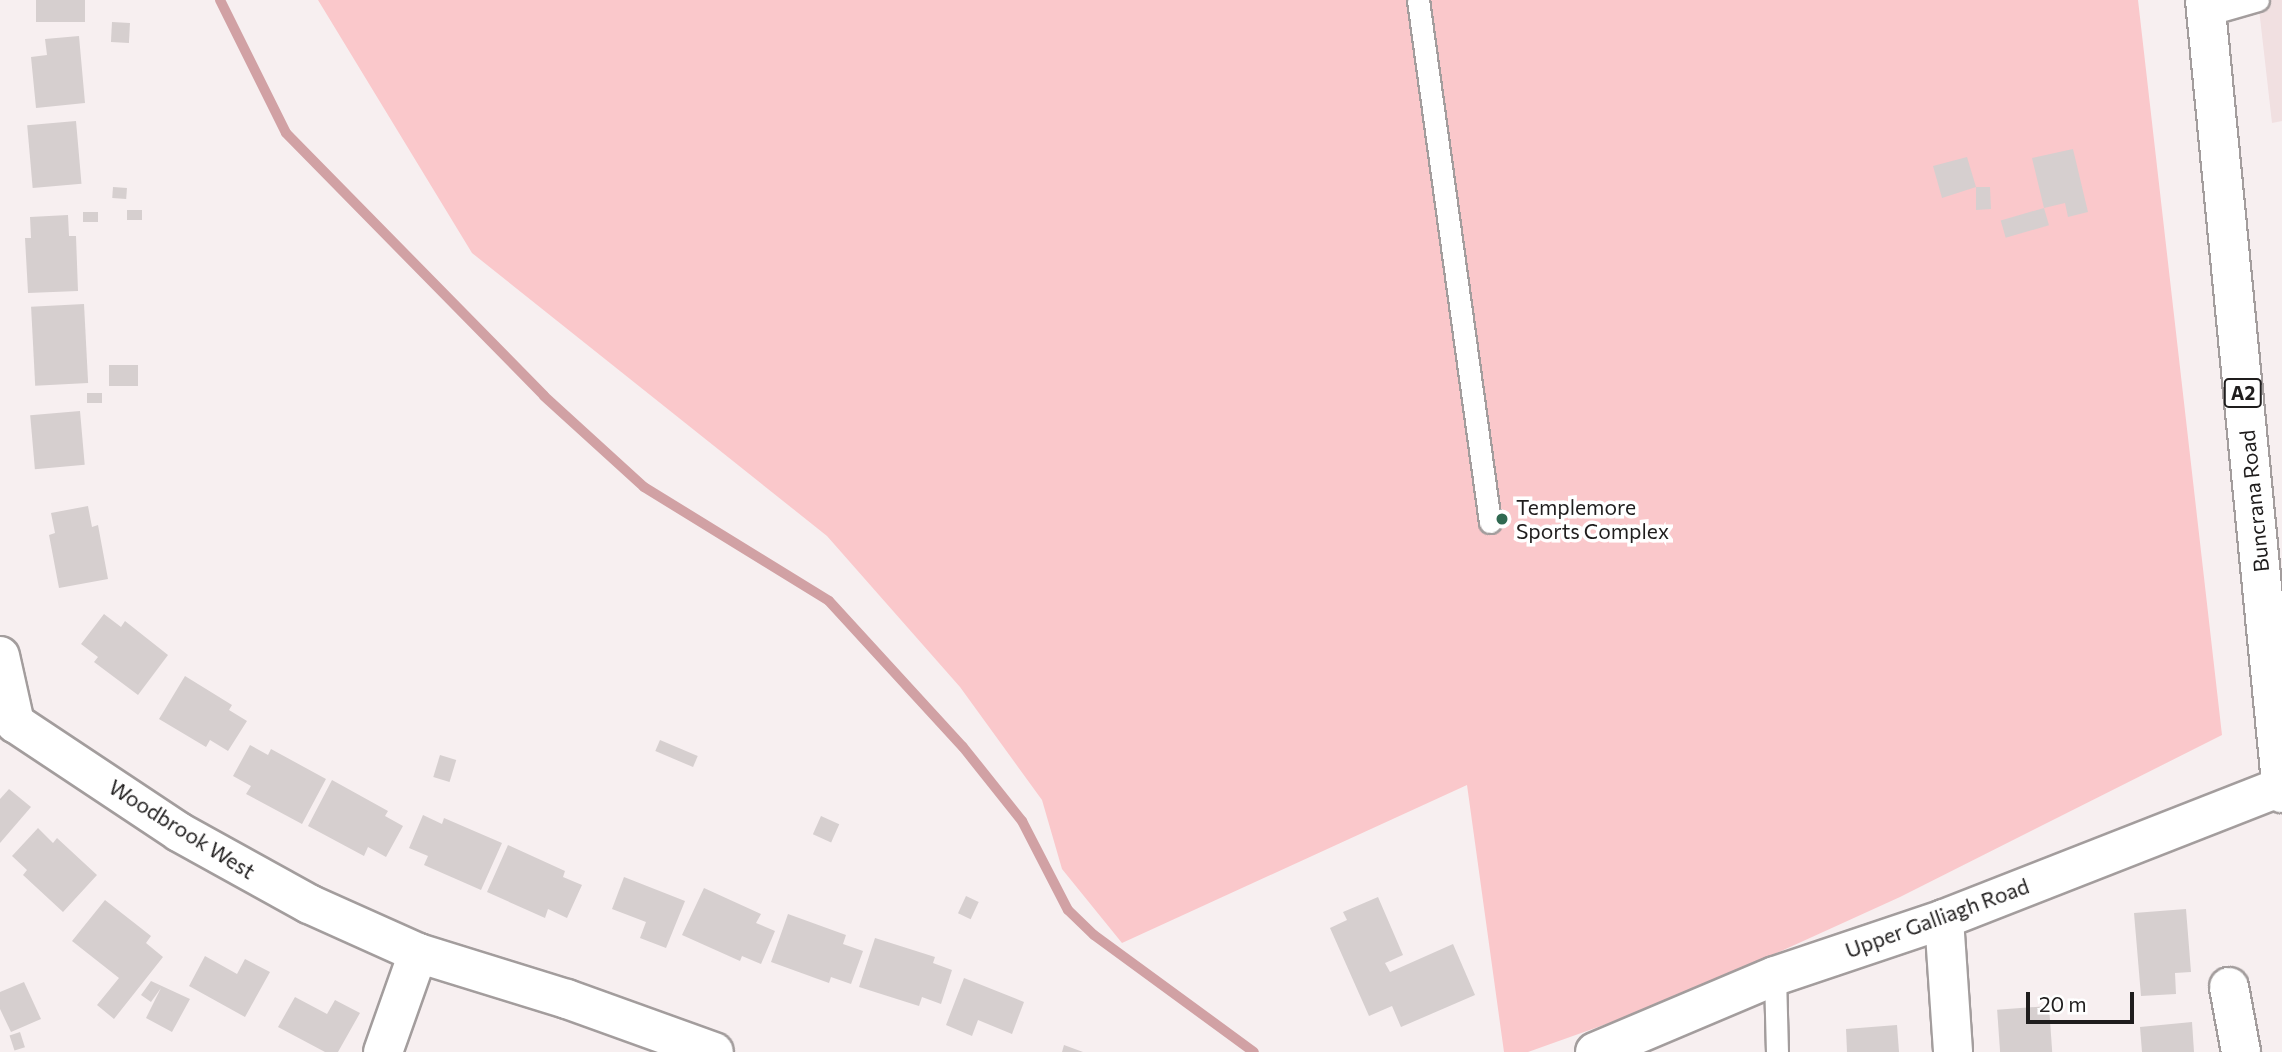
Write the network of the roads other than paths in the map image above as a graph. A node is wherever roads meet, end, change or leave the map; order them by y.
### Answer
1 (1418, 0) edge
2 (2258, 0) edge
3 (2205, 8) edge
4 (1490, 522) dead end
5 (0, 656) edge
6 (8, 723) edge
7 (2279, 735) edge
8 (2281, 787) edge
9 (2282, 793) edge
10 (1944, 919) junction
11 (418, 953) junction
12 (1775, 976) junction
13 (2229, 988) dead end
14 (383, 1052) edge
15 (714, 1052) edge
16 (1595, 1052) edge
17 (1777, 1052) edge
18 (1953, 1052) edge
19 (2241, 1052) edge

1 - 4 lane
2 - 3 lane
3 - 7 main road, Buncrana Road / A2
5 - 6 main road, Woodbrook West
6 - 11 main road, Woodbrook West
7 - 8 main road, Buncrana Road / A2
8 - 9 main road, Buncrana Road / A2
8 - 10 main road, Upper Galliagh Road
10 - 12 main road, Upper Galliagh Road
10 - 18 main road
11 - 14 main road
11 - 15 main road, Woodbrook West
12 - 16 main road, Upper Galliagh Road
12 - 17 lane
13 - 19 main road

